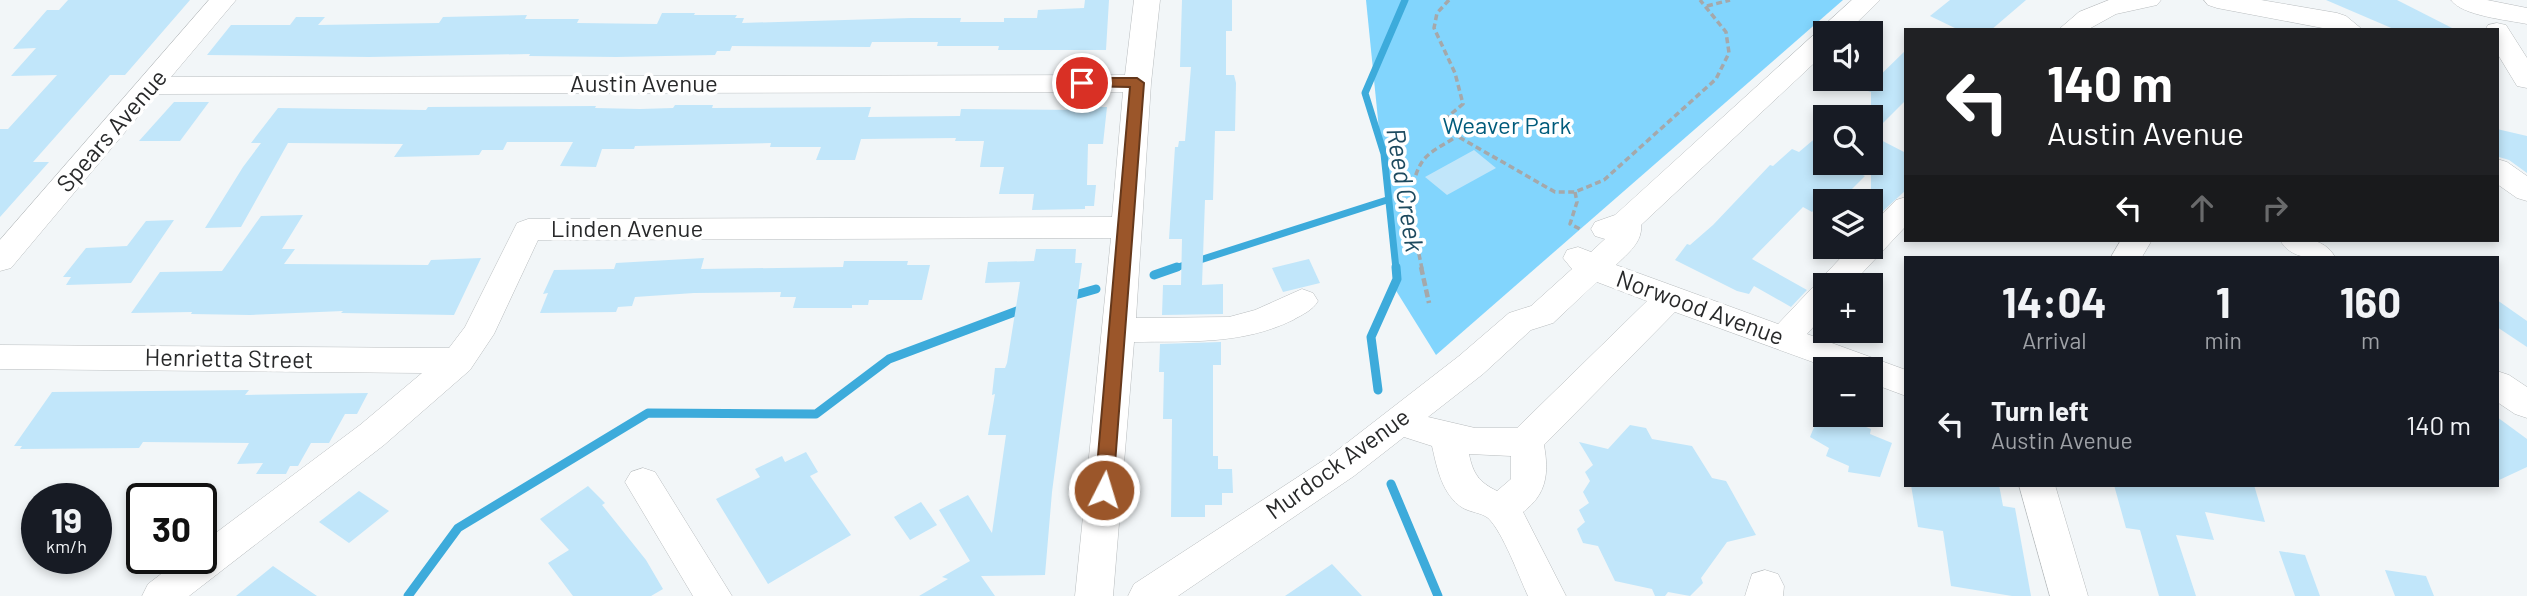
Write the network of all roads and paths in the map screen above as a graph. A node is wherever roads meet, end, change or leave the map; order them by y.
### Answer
1 (223, 0) edge
2 (1147, 0) edge
3 (1449, 0) edge
4 (1700, 0) edge
5 (1730, 0) edge
6 (1867, 0) edge
7 (2148, 0) edge
8 (2217, 0) edge
9 (2473, 4) edge
10 (1706, 6) junction
11 (2527, 16) edge
12 (1844, 21) edge
13 (2073, 28) edge
14 (2347, 28) edge
15 (2495, 28) edge
16 (2499, 33) edge
17 (1813, 50) edge
18 (2527, 80) edge
19 (1137, 83) junction
20 (151, 86) junction
21 (1457, 136) junction
22 (2499, 171) edge
23 (2527, 191) edge
24 (1575, 192) junction
25 (1904, 209) edge
26 (1127, 227) junction
27 (1883, 232) edge
28 (2298, 242) edge
29 (1587, 254) junction
30 (2319, 256) edge
31 (1858, 259) edge
32 (0, 260) edge
33 (1844, 273) edge
34 (1670, 299) junction
35 (1301, 301) dead end
36 (1429, 303) dead end
37 (1813, 307) edge
38 (1118, 330) junction
39 (1783, 339) junction
40 (0, 357) edge
41 (1833, 357) edge
42 (458, 361) junction
43 (1883, 375) edge
44 (1904, 382) edge
45 (2499, 385) edge
46 (2527, 405) edge
47 (1399, 421) junction
48 (1448, 439) junction
49 (1526, 440) junction
50 (643, 482) dead end
51 (2038, 487) edge
52 (1500, 507) junction
53 (161, 596) edge
54 (713, 596) edge
55 (1094, 596) edge
56 (1147, 596) edge
57 (1547, 596) edge
58 (2068, 596) edge

1 - 20 street, Spears Avenue
2 - 19 street
3 - 21 path
4 - 10 path
5 - 10 path
6 - 12 street
7 - 13 street
8 - 14 street
9 - 11 street
9 - 15 street
10 - 24 path
16 - 18 street
17 - 29 street, Murdock Avenue
19 - 20 street, Austin Avenue
19 - 26 street
20 - 32 street, Spears Avenue
21 - 24 path
21 - 36 path
22 - 23 street
24 - 29 path
25 - 27 street
26 - 38 street
26 - 42 street, Linden Avenue
28 - 30 street
29 - 34 street, Norwood Avenue
29 - 47 street, Murdock Avenue
31 - 33 street
34 - 39 street, Norwood Avenue
34 - 49 street
35 - 38 street
37 - 39 street
38 - 55 street
39 - 41 street, Norwood Avenue
40 - 42 street, Henrietta Street
42 - 53 street, Linden Avenue
43 - 44 street, Norwood Avenue
45 - 46 street
47 - 48 street
47 - 56 street, Murdock Avenue
48 - 49 street
48 - 52 street
49 - 52 street
50 - 54 street
51 - 58 street
52 - 57 street

